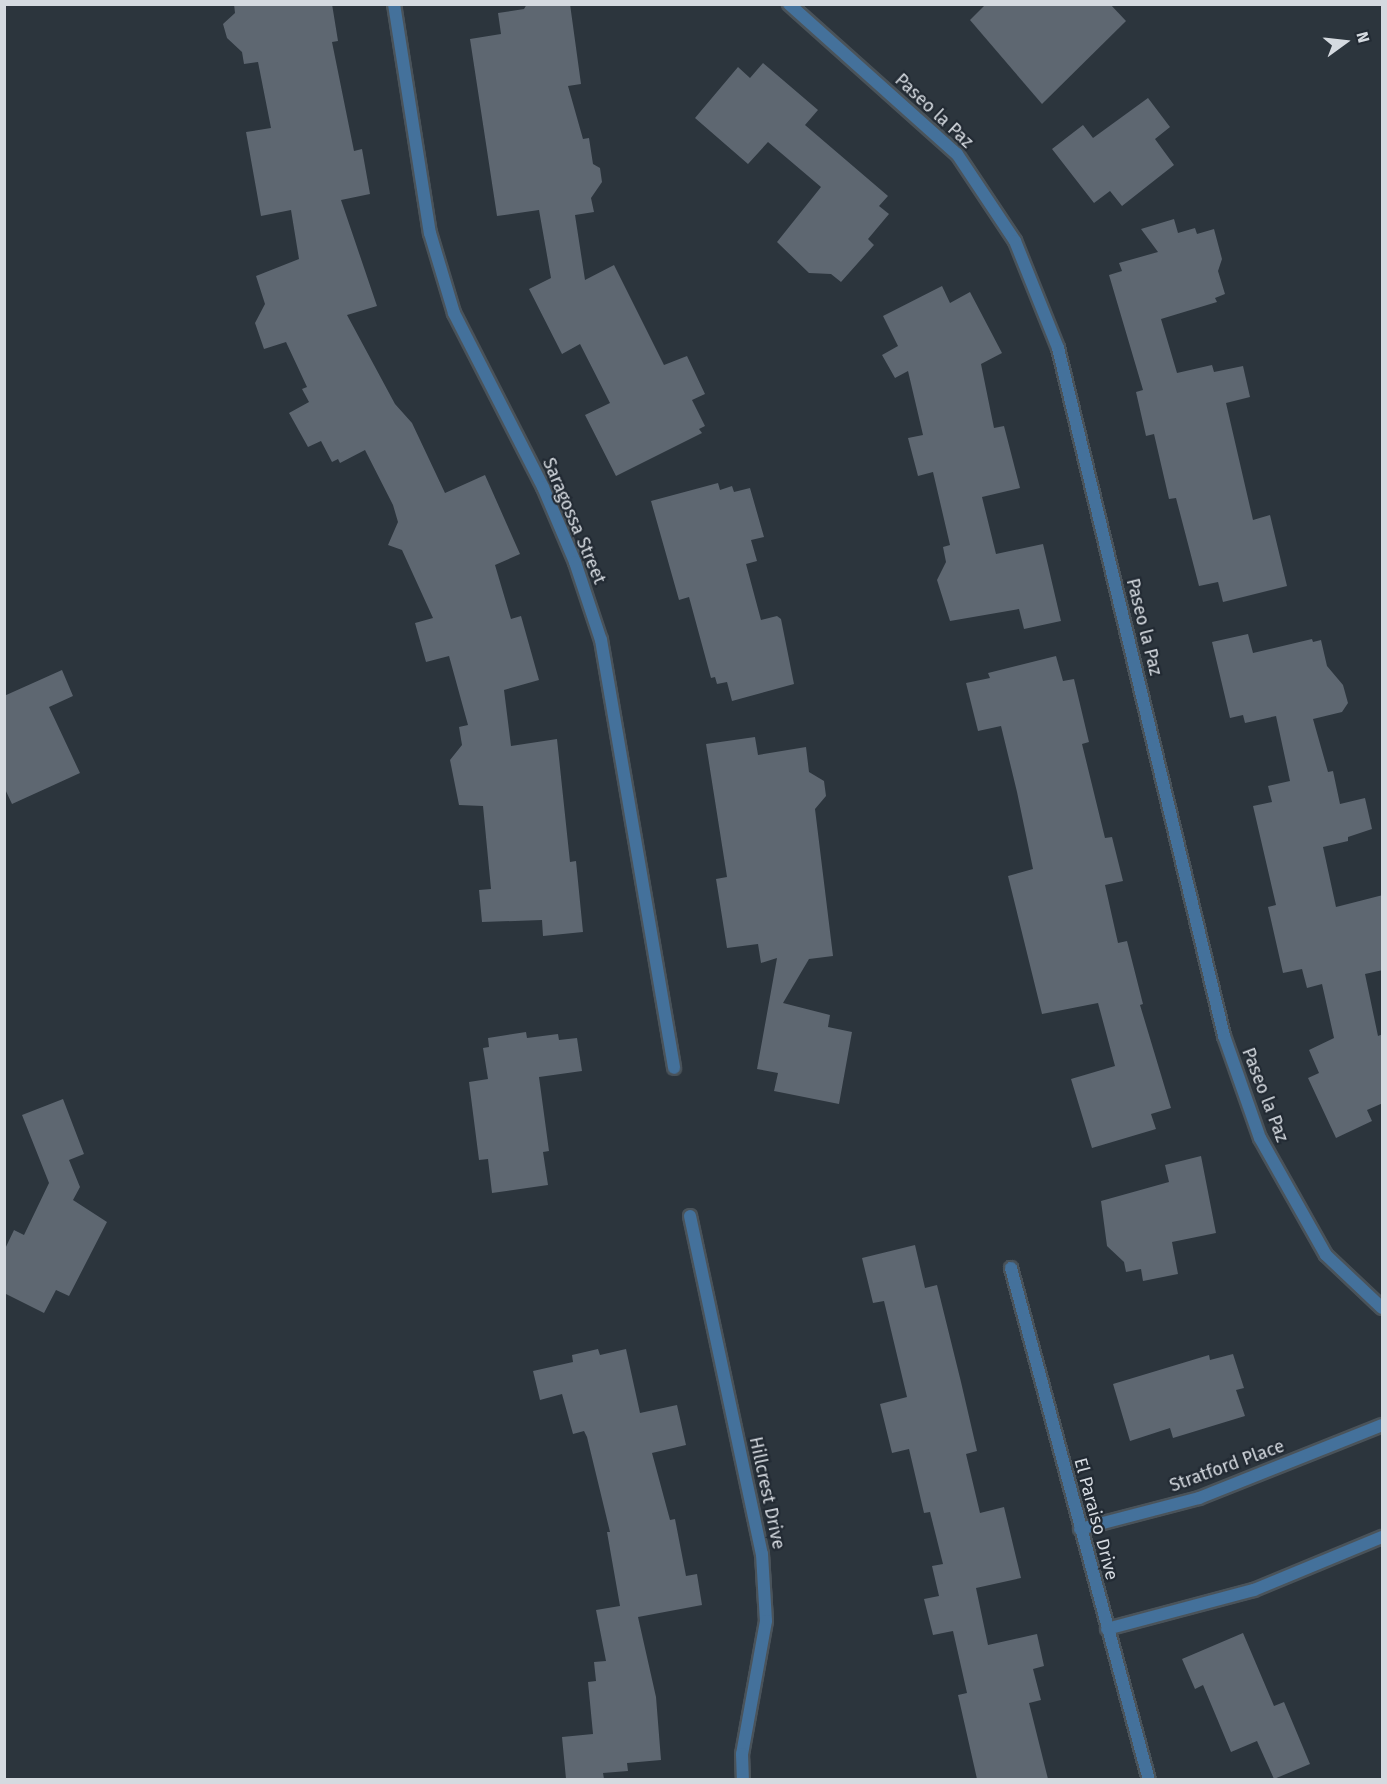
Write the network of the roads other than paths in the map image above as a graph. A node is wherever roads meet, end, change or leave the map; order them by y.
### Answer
1 (394, 4) edge
2 (789, 4) edge
3 (674, 1068) dead end
4 (690, 1216) dead end
5 (1011, 1268) dead end
6 (1383, 1308) edge
7 (1383, 1425) edge
8 (1080, 1529) junction
9 (1383, 1537) edge
10 (1107, 1629) junction
11 (743, 1779) edge
12 (1149, 1779) edge

1 - 3 street, Saragossa Street
2 - 6 street, Paseo la Paz
4 - 11 street, Hillcrest Drive
5 - 8 street, El Paraiso Drive
7 - 8 street, Stratford Place
8 - 10 street, El Paraiso Drive
9 - 10 street
10 - 12 street, El Paraiso Drive

